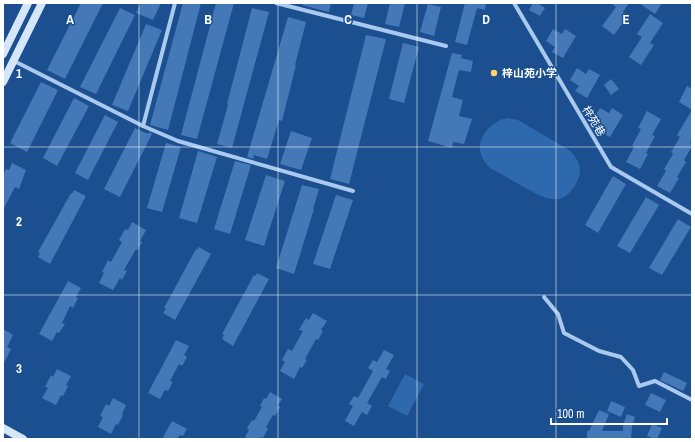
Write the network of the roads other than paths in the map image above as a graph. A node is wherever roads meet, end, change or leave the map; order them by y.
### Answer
1 (28, 3) edge
2 (42, 3) edge
3 (175, 3) edge
4 (276, 3) edge
5 (514, 3) edge
6 (446, 46) dead end
7 (3, 54) edge
8 (13, 61) junction
9 (3, 82) edge
10 (143, 126) junction
11 (353, 191) dead end
12 (692, 214) edge
13 (544, 297) dead end
14 (692, 400) edge
15 (3, 428) edge
16 (23, 439) edge

1 - 7 street
2 - 8 street
3 - 10 street
4 - 6 street
5 - 12 street, 梓苑巷
8 - 9 street
8 - 10 street
10 - 11 street
13 - 14 street
15 - 16 street

